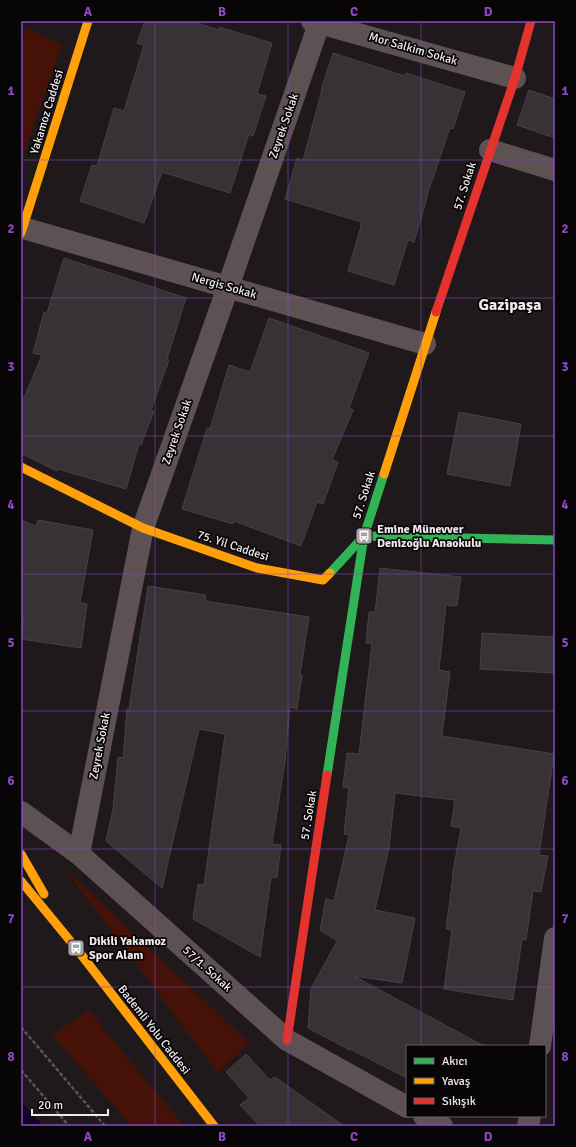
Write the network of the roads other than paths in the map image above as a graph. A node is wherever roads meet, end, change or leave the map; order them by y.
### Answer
1 (88, 21) edge
2 (531, 21) edge
3 (317, 22) edge
4 (515, 78) junction
5 (490, 150) junction
6 (555, 170) edge
7 (22, 230) edge
8 (228, 287) junction
9 (425, 344) junction
10 (21, 467) edge
11 (143, 528) junction
12 (364, 536) junction
13 (555, 540) edge
14 (21, 812) edge
15 (21, 854) edge
16 (79, 854) junction
17 (21, 881) edge
18 (555, 938) edge
19 (76, 948) junction
20 (286, 1040) junction
21 (540, 1045) edge
22 (406, 1106) edge
23 (426, 1117) edge
24 (214, 1126) edge
25 (442, 1126) edge

1 - 7 street, Yakamoz Caddesi
2 - 4 street, 57. Sokak
3 - 4 street, Mor Salkim Sokak
3 - 8 street, Zeyrek Sokak
4 - 5 street, 57. Sokak
5 - 6 street
5 - 9 street, 57. Sokak
7 - 8 street, Nergis Sokak
8 - 9 street, Nergis Sokak
8 - 11 street, Zeyrek Sokak
9 - 12 street, 57. Sokak
10 - 11 street, 75. Yil Caddesi
11 - 12 street, 75. Yil Caddesi
11 - 16 street, Zeyrek Sokak
12 - 13 street
12 - 20 street, 57. Sokak
14 - 16 street, 57/1. Sokak
15 - 19 street
16 - 20 street, 57/1. Sokak
17 - 19 street
18 - 21 street
19 - 24 street, Bademli Yolu Caddesi
20 - 22 street, 57/1. Sokak
23 - 25 street

